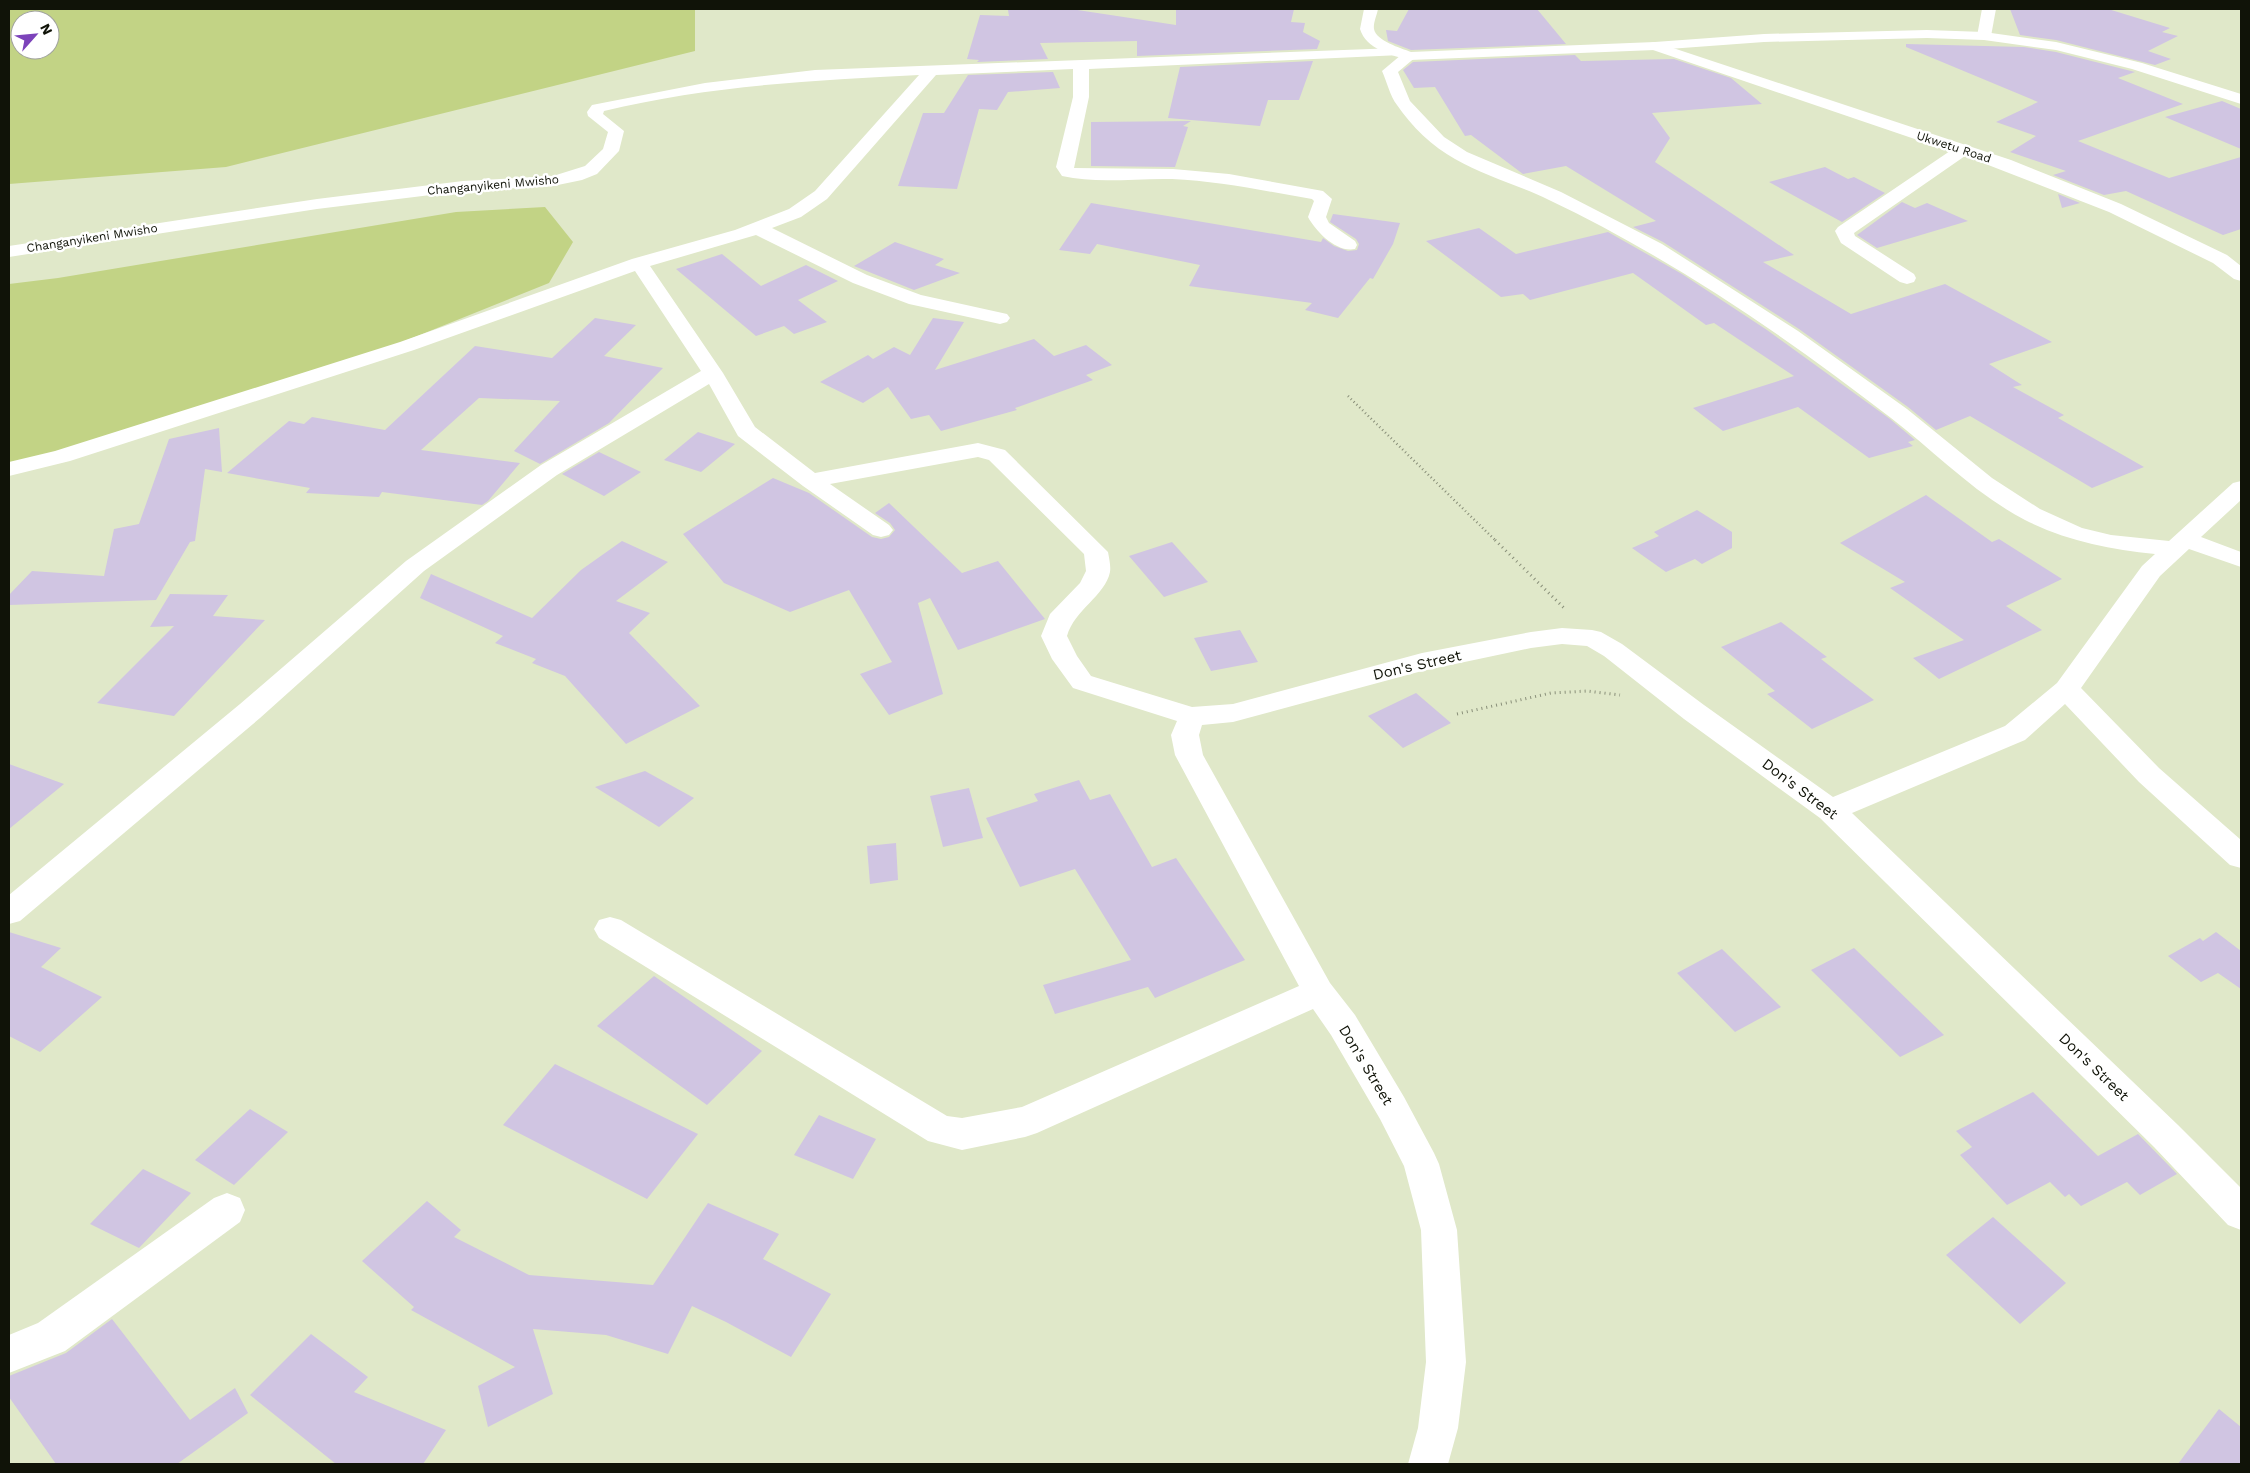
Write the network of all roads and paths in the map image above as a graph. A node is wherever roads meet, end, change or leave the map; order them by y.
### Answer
1 (1371, 9) edge
2 (1990, 9) edge
3 (1984, 36) junction
4 (1655, 46) junction
5 (1404, 54) junction
6 (1081, 66) junction
7 (933, 69) junction
8 (2241, 99) edge
9 (1962, 150) junction
10 (758, 228) junction
11 (1348, 245) dead end
12 (9, 251) edge
13 (639, 263) junction
14 (2241, 274) edge
15 (1907, 278) dead end
16 (1000, 318) dead end
17 (712, 373) junction
18 (1348, 396) dead end
19 (9, 469) edge
20 (811, 481) junction
21 (2241, 488) edge
22 (881, 530) dead end
23 (2181, 545) junction
24 (2241, 560) edge
25 (1592, 638) junction
26 (2066, 689) junction
27 (1621, 695) dead end
28 (1457, 714) dead end
29 (1192, 716) junction
30 (1830, 810) junction
31 (2241, 857) edge
32 (9, 912) edge
33 (610, 929) dead end
34 (1319, 992) junction
35 (227, 1210) dead end
36 (2241, 1213) edge
37 (9, 1354) edge
38 (1428, 1464) edge

1 - 5 street
2 - 3 street
3 - 4 street
3 - 8 street
4 - 5 street
4 - 9 street, Ukwetu Road
5 - 6 street
5 - 23 street
6 - 7 street
6 - 11 street
7 - 10 street
7 - 12 street, Changanyikeni Mwisho
9 - 14 street, Ukwetu Road
9 - 15 street
10 - 13 street
10 - 16 street
13 - 17 street
13 - 19 street
17 - 20 street
17 - 32 street
18 - 25 path
20 - 22 street
20 - 29 street
21 - 23 street
23 - 24 street
23 - 26 street
25 - 29 street, Don's Street
25 - 30 street, Don's Street
26 - 30 street
26 - 31 street
27 - 28 path
29 - 34 street, Don's Street
30 - 36 street, Don's Street
33 - 34 street
34 - 38 street, Don's Street
35 - 37 street

